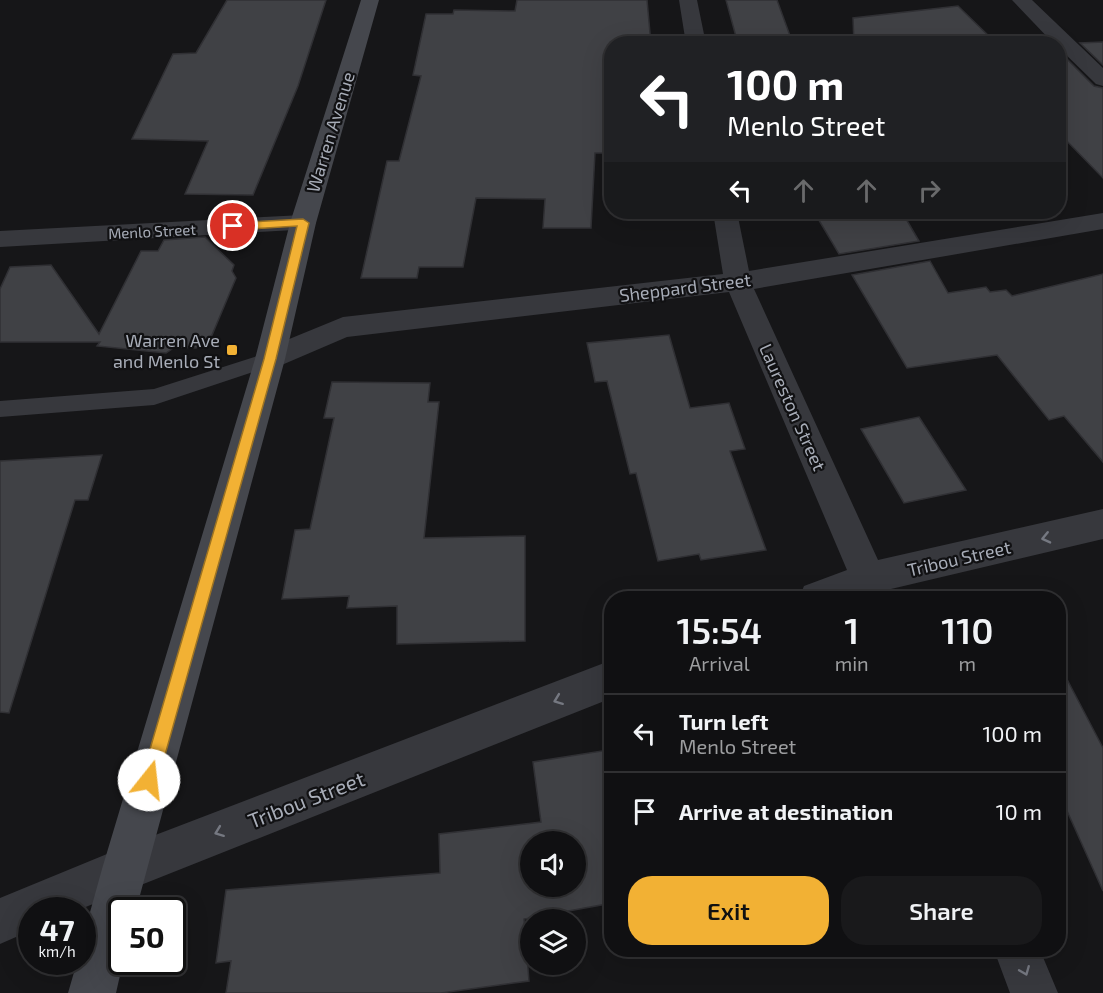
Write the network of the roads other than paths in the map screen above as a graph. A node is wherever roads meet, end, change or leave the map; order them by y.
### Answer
1 (370, 0) edge
2 (688, 0) edge
3 (1021, 0) edge
4 (695, 36) edge
5 (1058, 36) edge
6 (1066, 44) edge
7 (1103, 80) edge
8 (726, 219) edge
9 (1103, 221) edge
10 (303, 223) junction
11 (0, 238) edge
12 (738, 282) junction
13 (270, 359) junction
14 (0, 409) edge
15 (1103, 524) edge
16 (873, 588) edge
17 (856, 591) edge
18 (604, 682) edge
19 (124, 869) junction
20 (0, 921) edge
21 (1020, 957) edge
22 (93, 993) edge
23 (1034, 993) edge

1 - 10 main road, Warren Avenue
2 - 4 street
3 - 5 street
6 - 7 street
8 - 12 street, Laureston Street
9 - 12 street, Sheppard Street
10 - 11 street, Menlo Street
10 - 13 main road, Warren Avenue
12 - 13 street, Sheppard Street
12 - 16 street, Laureston Street
13 - 14 lane
13 - 19 main road, Warren Avenue
15 -> 16 street, Tribou Street
16 - 17 street, Tribou Street
18 -> 19 street, Tribou Street
19 - 20 street, Tribou Street
19 - 22 main road, Warren Avenue
21 -> 23 street

